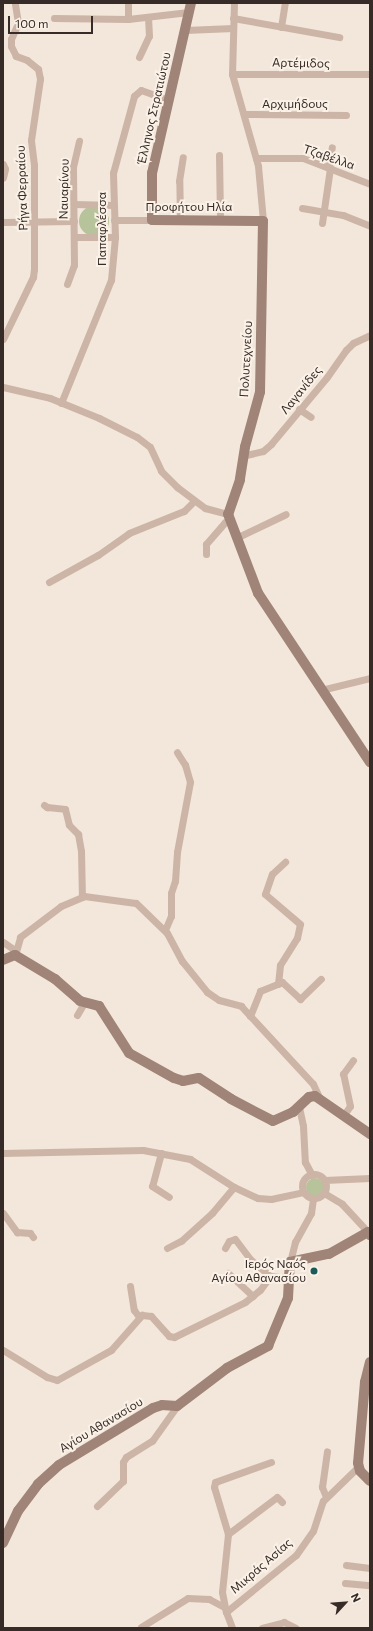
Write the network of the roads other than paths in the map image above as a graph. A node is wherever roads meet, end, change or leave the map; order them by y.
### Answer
1 (15, 3) edge
2 (128, 3) edge
3 (234, 3) edge
4 (285, 3) edge
5 (190, 7) edge
6 (148, 16) junction
7 (54, 18) dead end
8 (233, 18) junction
9 (128, 19) junction
10 (281, 27) junction
11 (233, 28) junction
12 (185, 30) junction
13 (339, 37) dead end
14 (7, 44) edge
15 (139, 57) dead end
16 (232, 74) junction
17 (370, 74) edge
18 (168, 100) junction
19 (244, 114) junction
20 (346, 115) dead end
21 (79, 141) dead end
22 (332, 147) dead end
23 (219, 156) dead end
24 (184, 157) dead end
25 (256, 158) junction
26 (3, 164) edge
27 (329, 167) junction
28 (3, 178) edge
29 (370, 184) edge
30 (74, 204) junction
31 (114, 204) junction
32 (302, 208) dead end
33 (323, 211) junction
34 (114, 220) junction
35 (152, 220) junction
36 (180, 220) junction
37 (220, 220) junction
38 (34, 221) junction
39 (74, 221) junction
40 (263, 221) junction
41 (3, 222) edge
42 (322, 223) dead end
43 (370, 226) edge
44 (115, 237) junction
45 (74, 238) junction
46 (67, 284) dead end
47 (370, 334) edge
48 (3, 340) edge
49 (3, 387) edge
50 (61, 403) junction
51 (299, 409) junction
52 (311, 417) dead end
53 (246, 455) junction
54 (194, 501) junction
55 (286, 514) dead end
56 (228, 517) junction
57 (236, 538) junction
58 (206, 554) dead end
59 (49, 582) dead end
60 (370, 678) edge
61 (321, 690) junction
62 (177, 752) dead end
63 (370, 762) edge
64 (44, 805) dead end
65 (285, 862) dead end
66 (82, 897) junction
67 (165, 930) junction
68 (3, 942) edge
69 (15, 952) junction
70 (3, 960) edge
71 (321, 979) dead end
72 (278, 984) junction
73 (84, 1003) junction
74 (77, 1015) dead end
75 (250, 1016) junction
76 (353, 1060) dead end
77 (319, 1097) junction
78 (299, 1106) junction
79 (343, 1116) junction
80 (370, 1134) edge
81 (161, 1152) junction
82 (3, 1153) edge
83 (312, 1175) junction
84 (370, 1178) edge
85 (324, 1180) junction
86 (234, 1187) junction
87 (304, 1192) junction
88 (324, 1193) junction
89 (169, 1198) dead end
90 (313, 1198) junction
91 (3, 1213) edge
92 (369, 1233) edge
93 (33, 1237) dead end
94 (167, 1248) dead end
95 (225, 1248) dead end
96 (290, 1262) junction
97 (228, 1273) dead end
98 (270, 1276) junction
99 (288, 1278) junction
100 (130, 1286) dead end
101 (253, 1296) junction
102 (139, 1317) junction
103 (3, 1350) edge
104 (370, 1362) edge
105 (177, 1406) junction
106 (327, 1451) dead end
107 (271, 1462) dead end
108 (358, 1467) junction
109 (370, 1481) edge
110 (326, 1497) junction
111 (282, 1502) dead end
112 (97, 1506) dead end
113 (228, 1534) junction
114 (3, 1543) edge
115 (346, 1565) dead end
116 (370, 1568) edge
117 (345, 1583) dead end
118 (370, 1585) edge
119 (225, 1610) junction
120 (141, 1627) dead end
121 (232, 1628) edge
122 (262, 1628) edge
123 (296, 1628) edge

1 - 14 street
2 - 9 street
3 - 8 street, Πολυτεχνείου
4 - 10 street
5 - 6 street
5 - 12 street, Έλληνος Στρατιώτου
6 - 9 street
6 - 15 street
7 - 9 street
8 - 10 street
8 - 11 street, Πολυτεχνείου
10 - 13 street
11 - 12 street
11 - 16 street, Πολυτεχνείου
12 - 18 street, Έλληνος Στρατιώτου
14 - 38 street, Ρήγα Φερραίου
16 - 17 street, Αρτέμιδος
16 - 19 street, Πολυτεχνείου
18 - 31 street, Παπαφλέσσα
18 - 35 street, Έλληνος Στρατιώτου
19 - 20 street, Αρχιμήδους
19 - 25 street, Πολυτεχνείου
21 - 30 street, Ναυαρίνου
22 - 27 street
23 - 37 street
24 - 36 street
25 - 27 street, Τζαβέλλα
25 - 40 street, Πολυτεχνείου
26 - 28 street
27 - 29 street, Τζαβέλλα
27 - 33 street
30 - 31 street
30 - 39 street, Ναυαρίνου
31 - 34 street, Παπαφλέσσα
32 - 33 street
33 - 42 street
33 - 43 street
34 - 35 street, Προφήτου Ηλία
34 - 44 street, Παπαφλέσσα
35 - 36 street, Προφήτου Ηλία
36 - 37 street, Προφήτου Ηλία
37 - 40 street, Προφήτου Ηλία
38 - 39 street
38 - 41 street
38 - 48 street, Ρήγα Φερραίου
39 - 45 street, Ναυαρίνου
40 - 53 street, Πολυτεχνείου
44 - 45 street
44 - 50 street, Παπαφλέσσα
45 - 46 street, Ναυαρίνου
47 - 51 street, Λαγανίδες
49 - 50 street
50 - 54 street
51 - 52 street
51 - 53 street, Λαγανίδες
53 - 56 street, Πολυτεχνείου
54 - 56 street
54 - 59 street
55 - 57 street
56 - 57 street
56 - 58 street
57 - 61 street
60 - 61 street
61 - 63 street
62 - 67 street
64 - 66 street
65 - 72 street
66 - 67 street
66 - 69 street
67 - 75 street
68 - 69 street
69 - 70 street
69 - 73 street
71 - 72 street
72 - 75 street
73 - 74 street
73 - 78 street
75 - 77 street
76 - 79 street
77 - 78 street
77 - 79 street
78 - 83 street
79 - 80 street
81 - 82 street
81 - 86 street
81 - 89 street
83 - 85 street
83 - 87 street
84 - 85 street
85 - 88 street
86 - 87 street
86 - 94 street
87 - 90 street
88 - 90 street
88 - 92 street
90 - 96 street
91 - 93 street
92 - 96 street
95 - 98 street
96 - 99 street
97 - 101 street
98 - 99 street
98 - 101 street
99 - 105 street
100 - 102 street
101 - 102 street
102 - 103 street
104 - 108 street
105 - 112 street
105 - 114 street, Αγίου Αθανασίου
106 - 110 street
107 - 113 street, Μικράς Ασίας
108 - 109 street
108 - 110 street, Μικράς Ασίας
110 - 119 street, Μικράς Ασίας
111 - 113 street
113 - 119 street, Μικράς Ασίας
115 - 116 street
117 - 118 street
119 - 120 street
119 - 121 street
122 - 123 street

